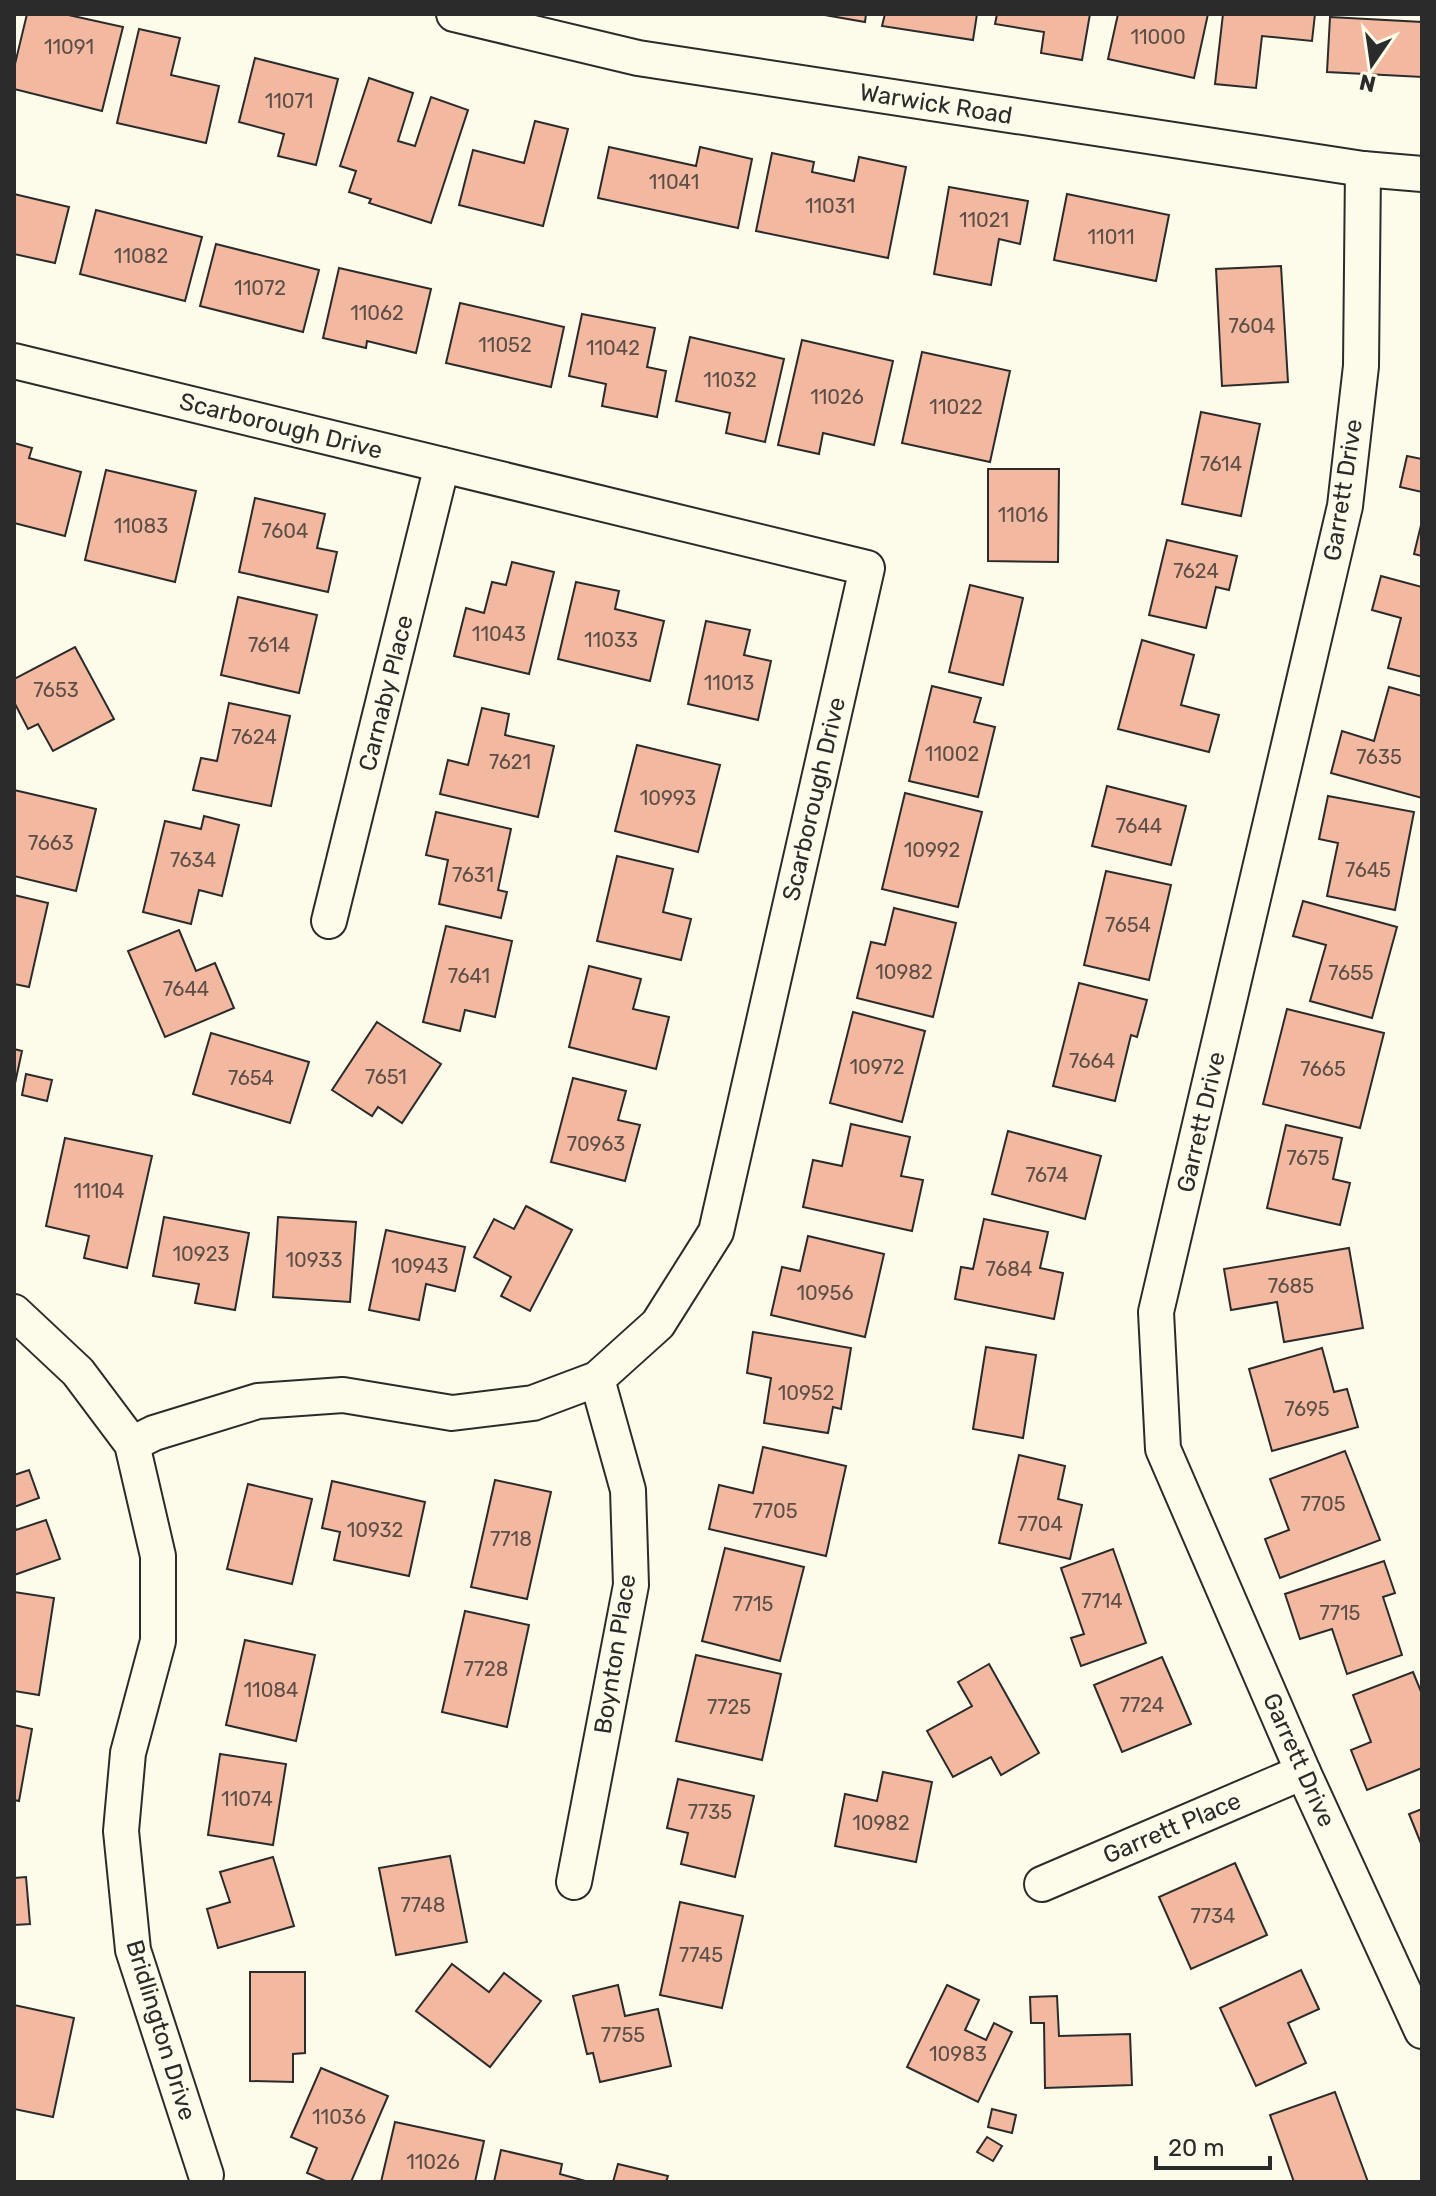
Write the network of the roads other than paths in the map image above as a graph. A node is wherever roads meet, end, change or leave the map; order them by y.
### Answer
1 (454, 14) edge
2 (1363, 169) junction
3 (1422, 174) edge
4 (14, 361) edge
5 (442, 465) junction
6 (329, 921) dead end
7 (14, 1312) edge
8 (597, 1379) junction
9 (132, 1444) junction
10 (1303, 1772) junction
11 (574, 1882) dead end
12 (1042, 1884) dead end
13 (1422, 2031) edge
14 (201, 2180) edge

1 - 2 street, Warwick Road
2 - 3 street, Warwick Road
2 - 10 street, Garrett Drive
4 - 5 street, Scarborough Drive
5 - 6 street, Carnaby Place
5 - 8 street, Scarborough Drive
7 - 9 street, Bridlington Drive
8 - 9 street, Scarborough Drive
8 - 11 street, Boynton Place
9 - 14 street, Bridlington Drive
10 - 12 street, Garrett Place
10 - 13 street, Garrett Drive

